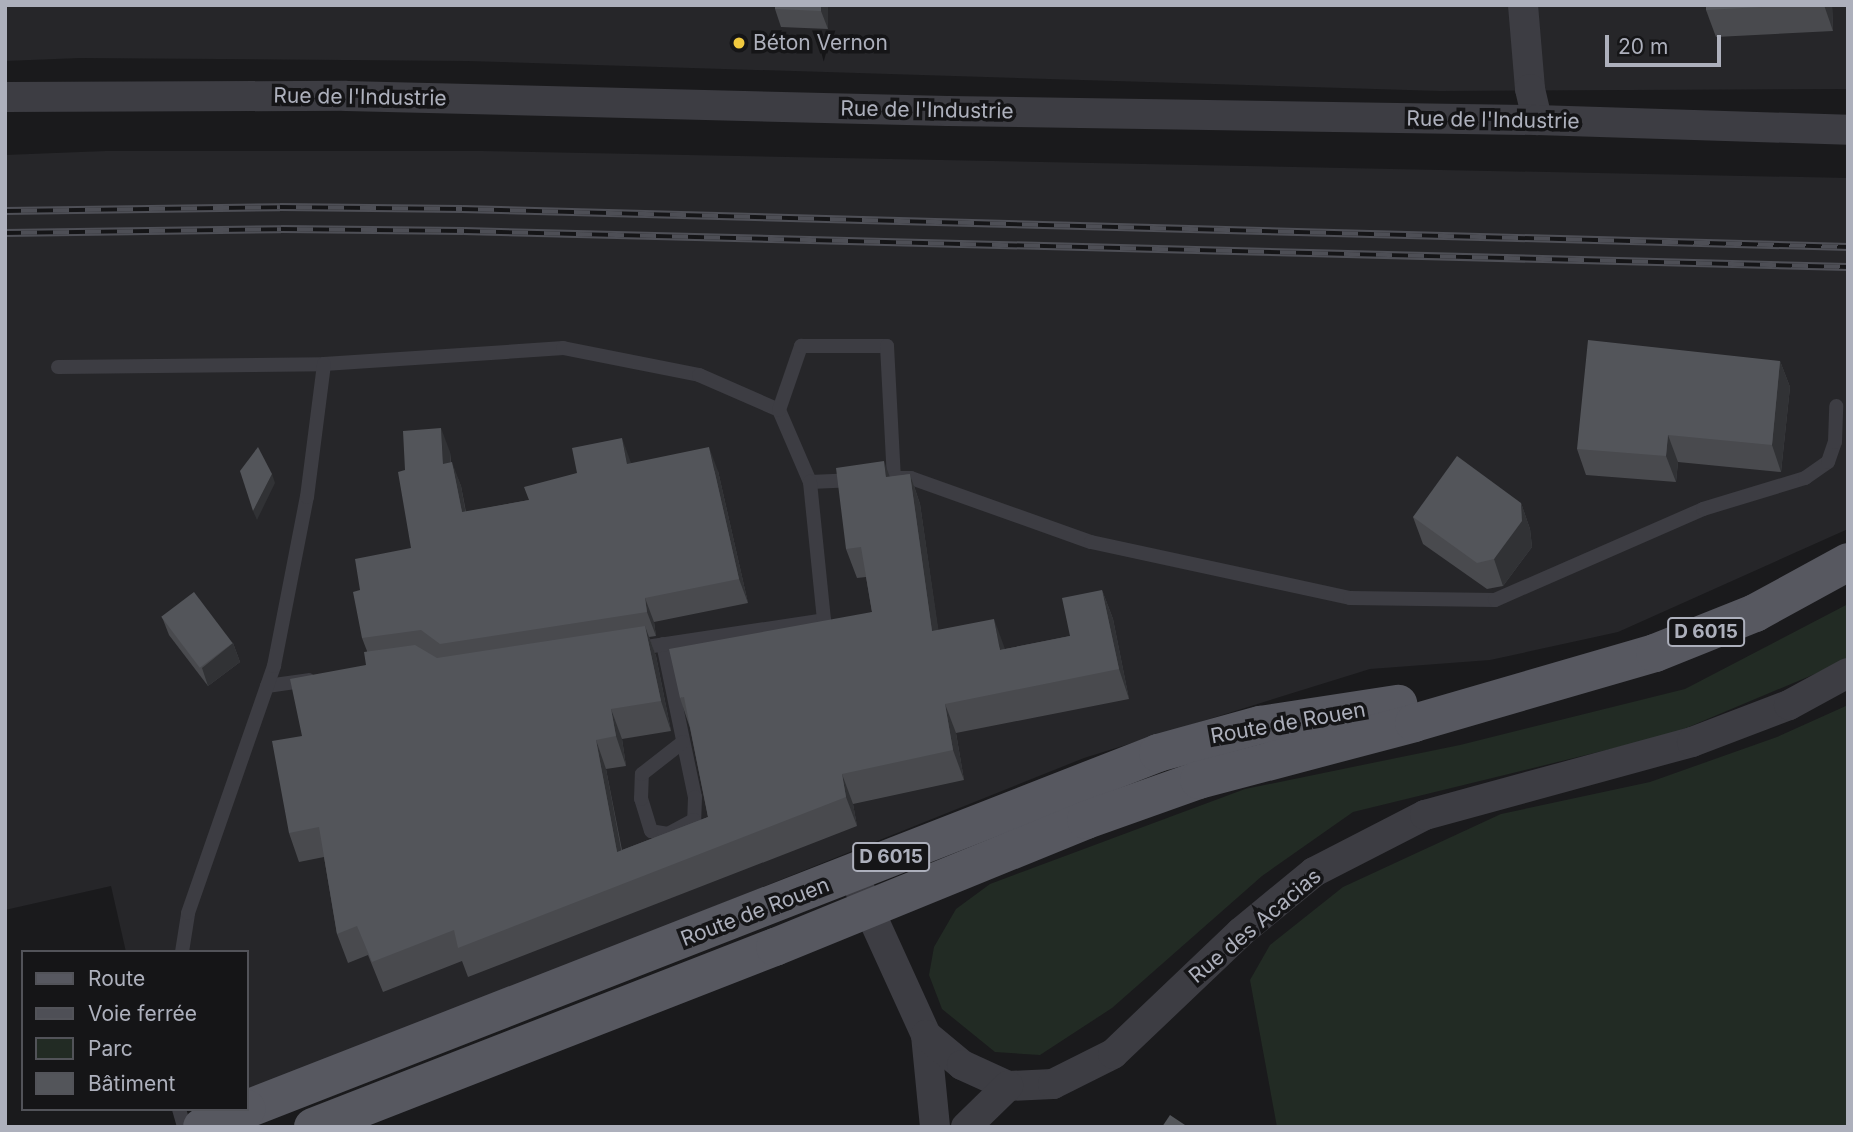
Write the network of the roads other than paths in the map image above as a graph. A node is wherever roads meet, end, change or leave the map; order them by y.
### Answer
1 (1523, 5) edge
2 (5, 97) edge
3 (1537, 120) junction
4 (1848, 130) edge
5 (324, 364) junction
6 (58, 367) dead end
7 (1836, 406) dead end
8 (779, 410) junction
9 (882, 479) junction
10 (810, 482) junction
11 (1848, 562) edge
12 (663, 644) junction
13 (622, 651) edge
14 (1848, 673) edge
15 (321, 678) edge
16 (1556, 682) junction
17 (267, 686) junction
18 (683, 742) junction
19 (852, 874) junction
20 (868, 909) junction
21 (182, 950) edge
22 (926, 1035) junction
23 (492, 1036) junction
24 (1008, 1086) junction
25 (248, 1109) edge
26 (242, 1111) edge
27 (201, 1127) edge
28 (313, 1127) edge
29 (935, 1127) edge
30 (965, 1127) edge

1 - 3 street
2 - 3 street, Rue de l'Industrie
3 - 4 street, Rue de l'Industrie
5 - 6 lane
5 - 8 lane
5 - 17 lane
7 - 9 lane
8 - 9 lane
8 - 10 lane
9 - 10 lane
10 - 12 lane
11 - 16 main road, Route de Rouen / D 6015
12 - 13 lane
12 - 18 lane
14 - 24 street, Rue des Acacias
15 - 17 lane
16 - 19 main road, Route de Rouen / D 6015
16 - 20 main road, Route de Rouen / D 6015
17 - 21 lane
18 - 18 lane
19 - 20 street
19 - 23 main road, Route de Rouen / D 6015
20 - 22 street
20 - 23 main road, Route de Rouen / D 6015
22 - 24 street, Rue des Acacias
22 - 29 street
23 - 25 main road, Route de Rouen / D 6015
23 - 28 main road, Route de Rouen / D 6015
24 - 30 street
26 - 27 main road, Route de Rouen / D 6015

